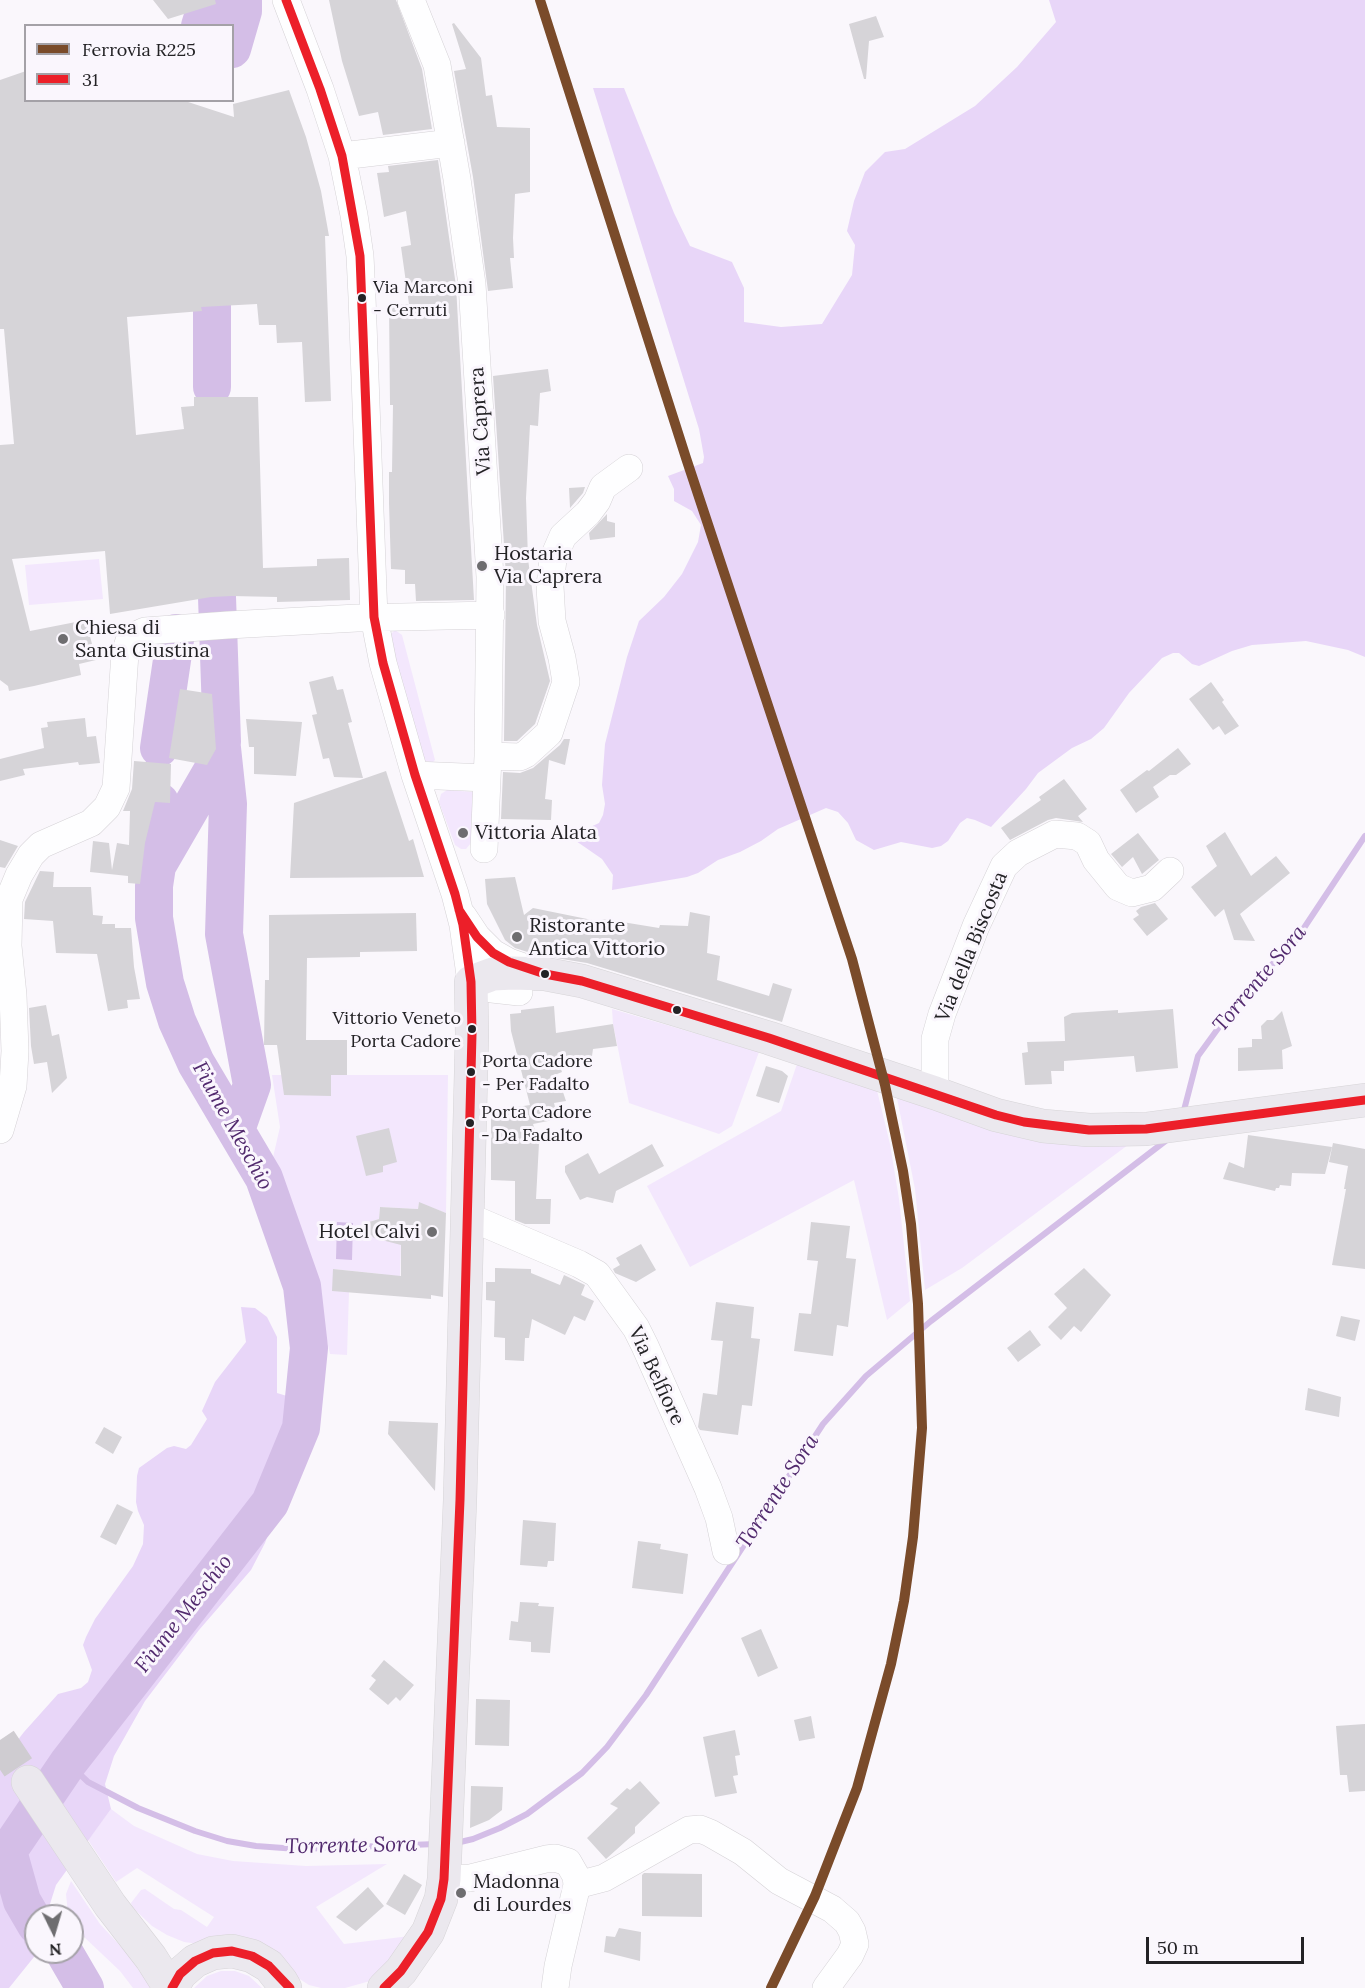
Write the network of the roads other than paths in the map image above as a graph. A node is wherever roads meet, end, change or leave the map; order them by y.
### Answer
1 (286, 0) edge
2 (411, 0) edge
3 (451, 143) junction
4 (342, 156) junction
5 (629, 468) dead end
6 (491, 615) junction
7 (374, 617) junction
8 (488, 767) junction
9 (415, 775) junction
10 (484, 849) dead end
11 (1170, 871) dead end
12 (459, 910) junction
13 (471, 982) junction
14 (532, 983) junction
15 (472, 1034) junction
16 (935, 1092) junction
17 (1365, 1100) edge
18 (0, 1130) edge
19 (467, 1216) junction
20 (726, 1551) dead end
21 (33, 1790) tunnel mouth
22 (445, 1871) junction
23 (577, 1885) junction
24 (116, 1912) junction
25 (195, 1961) junction
26 (285, 1986) edge
27 (171, 1988) edge
28 (384, 1988) edge
29 (555, 1988) edge
30 (826, 1988) edge

1 - 4 street
2 - 3 street, Via Caprera
3 - 4 street
3 - 6 street, Via Caprera
4 - 7 street
5 - 8 street
6 - 7 street
6 - 8 street, Via Caprera
7 - 9 street
7 - 18 street
8 - 9 street
8 - 10 street, Via Caprera
9 - 12 street
11 - 16 street, Via della Biscosta
12 - 13 street
12 - 14 street
13 - 14 main road
13 - 15 main road
14 - 15 main road
14 - 16 main road
15 - 19 main road
16 - 17 main road
19 - 20 street, Via Belfiore
19 - 22 main road
21 - 24 main road
22 - 23 street
22 - 28 main road
23 - 29 street
23 - 30 street
24 - 25 main road
24 - 27 main road
25 - 26 main road
25 - 27 main road

